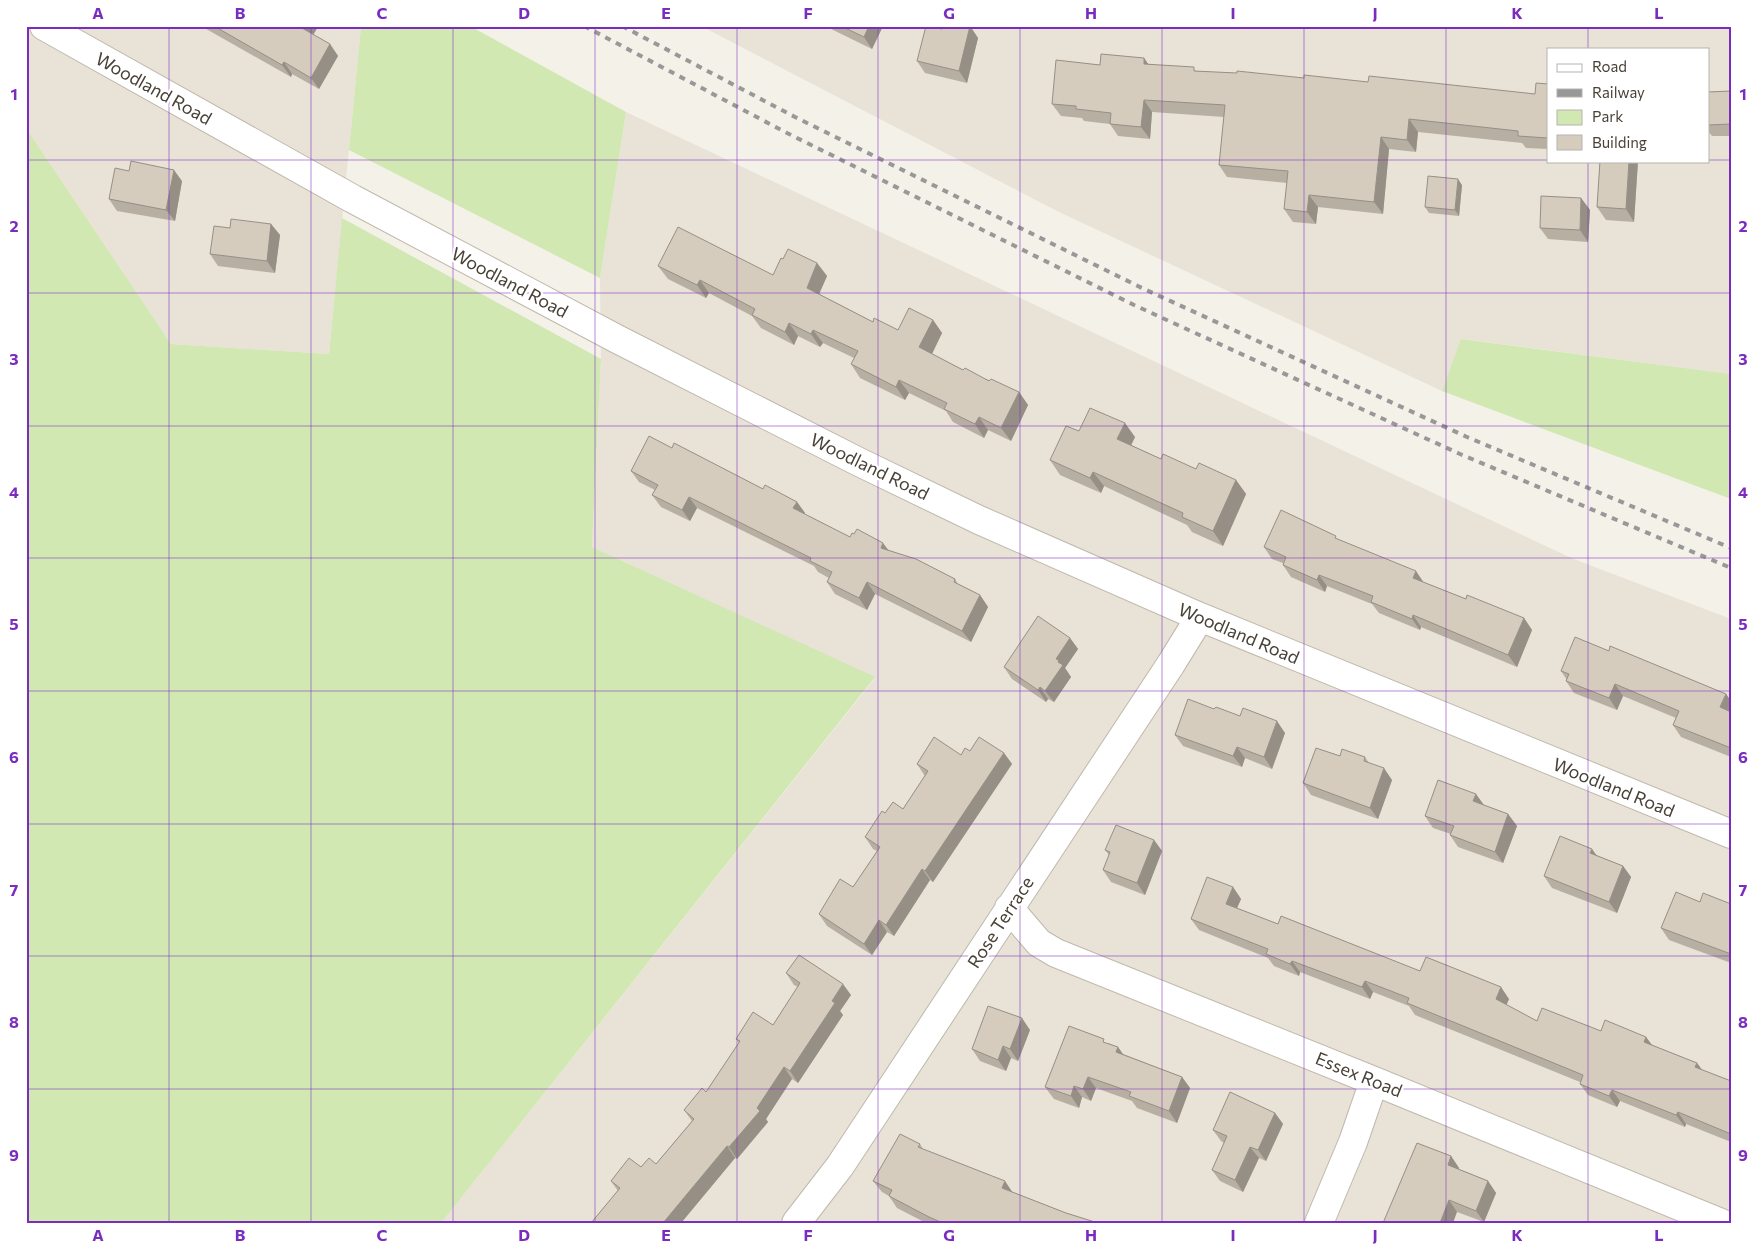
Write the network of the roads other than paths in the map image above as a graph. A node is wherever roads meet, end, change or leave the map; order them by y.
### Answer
1 (44, 26) edge
2 (1200, 618) junction
3 (1731, 834) edge
4 (1009, 908) junction
5 (1374, 1080) junction
6 (796, 1223) edge
7 (1319, 1223) edge
8 (1721, 1223) edge

1 - 2 street, Woodland Road
2 - 3 street, Woodland Road
2 - 4 street, Rose Terrace
4 - 5 street, Essex Road
4 - 6 street, Rose Terrace
5 - 7 street
5 - 8 street, Essex Road

